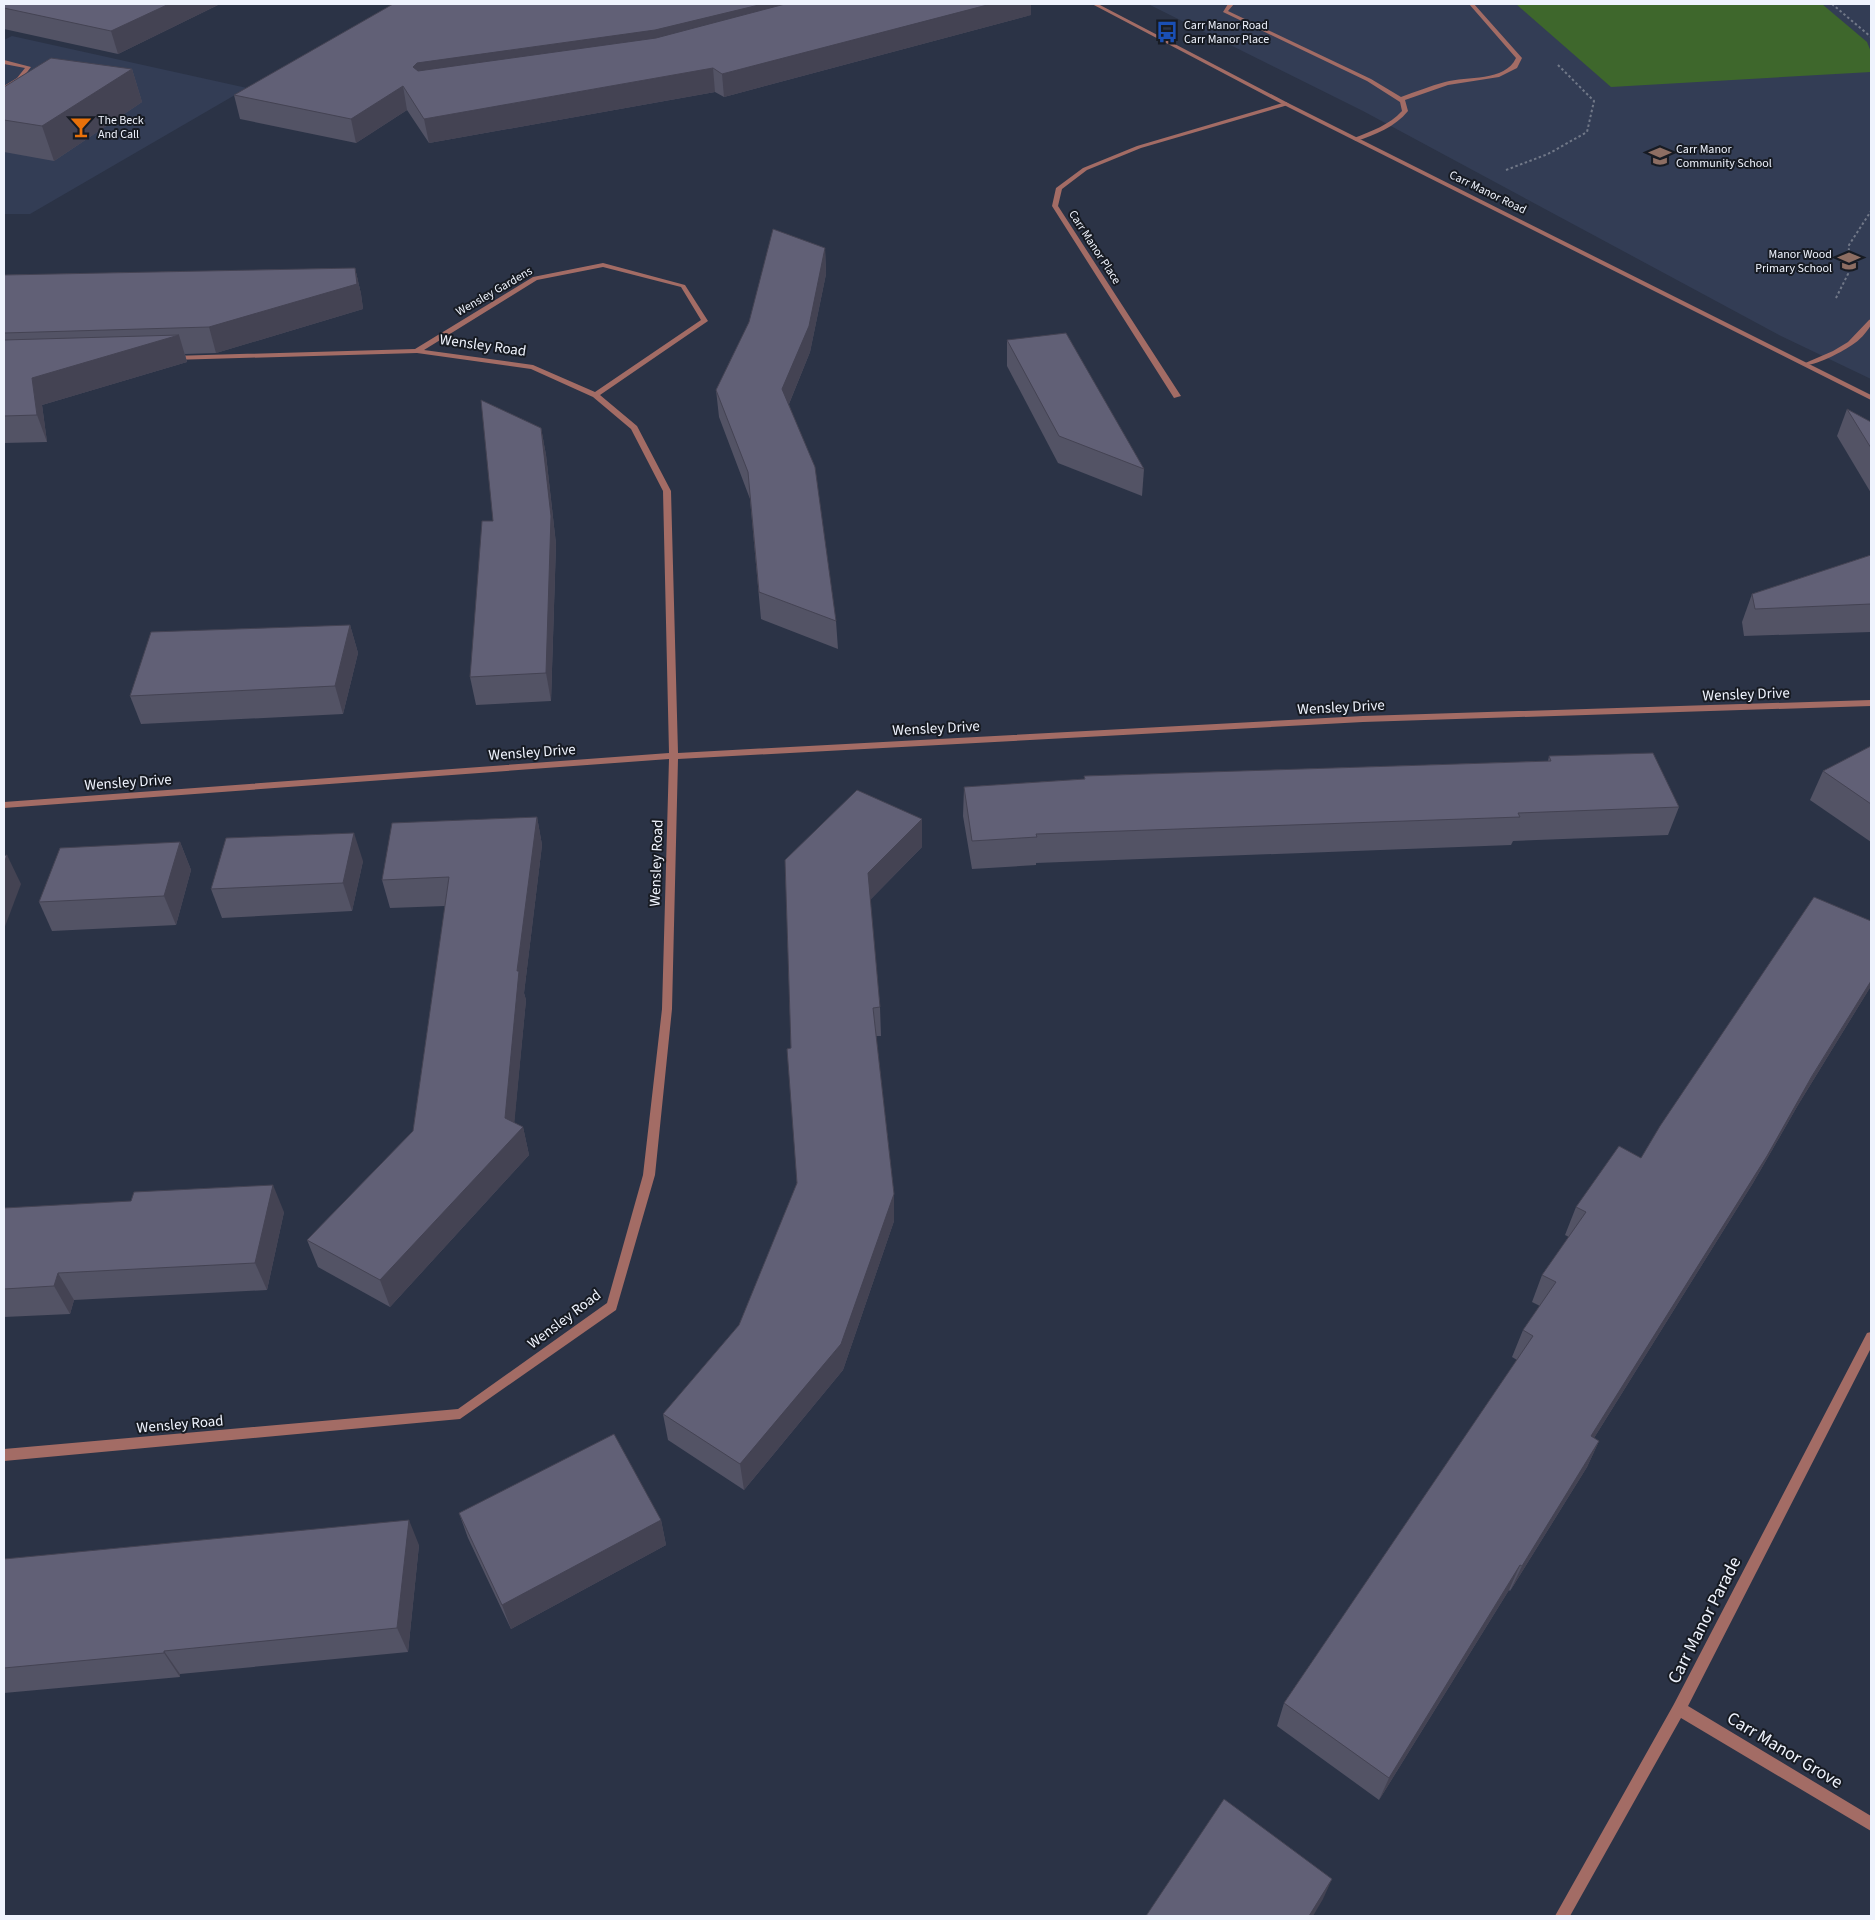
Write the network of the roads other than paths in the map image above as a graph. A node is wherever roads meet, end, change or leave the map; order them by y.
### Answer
1 (1096, 4) edge
2 (1231, 4) edge
3 (1470, 4) edge
4 (4, 62) edge
5 (4, 88) edge
6 (1401, 99) junction
7 (1286, 104) junction
8 (1356, 139) junction
9 (1871, 320) edge
10 (417, 351) junction
11 (161, 359) edge
12 (1806, 364) junction
13 (596, 395) junction
14 (1177, 396) dead end
15 (1871, 398) edge
16 (1871, 703) edge
17 (674, 756) junction
18 (4, 805) edge
19 (1871, 1337) edge
20 (4, 1454) edge
21 (1679, 1709) junction
22 (1871, 1824) edge
23 (1562, 1916) edge

1 - 7 street, Carr Manor Road
2 - 6 street
3 - 6 street
4 - 5 street
6 - 8 street
7 - 8 street, Carr Manor Road
7 - 14 street, Carr Manor Place
8 - 12 street, Carr Manor Road
9 - 12 street
10 - 11 street, Wensley Road
10 - 13 street, Wensley Road
10 - 13 street, Wensley Gardens
12 - 15 street, Carr Manor Road
13 - 17 street, Wensley Road
16 - 17 street, Wensley Drive
17 - 18 street, Wensley Drive
17 - 20 street, Wensley Road
19 - 21 street, Carr Manor Parade
21 - 22 street, Carr Manor Grove
21 - 23 street, Carr Manor Parade

